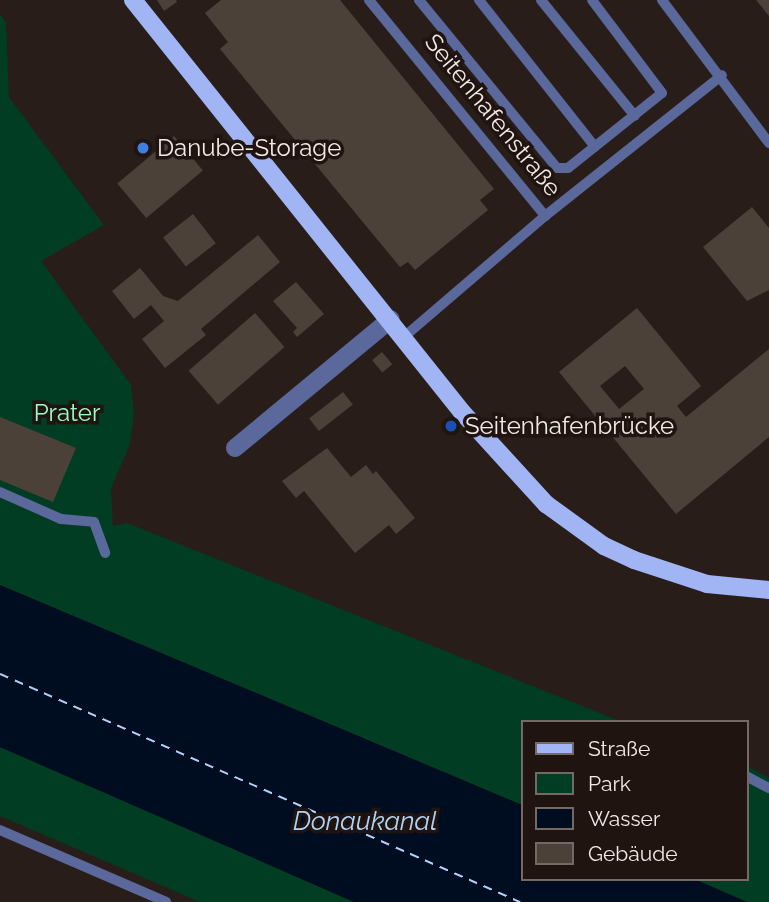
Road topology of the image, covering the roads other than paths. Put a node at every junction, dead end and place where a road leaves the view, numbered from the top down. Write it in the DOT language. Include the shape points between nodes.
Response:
graph roads {
  1 [pos="133,0"];
  2 [pos="369,0"];
  3 [pos="419,0"];
  4 [pos="479,0"];
  5 [pos="541,0"];
  6 [pos="592,0"];
  7 [pos="662,0"];
  8 [pos="722,75"];
  9 [pos="635,116"];
  10 [pos="769,143"];
  11 [pos="596,147"];
  12 [pos="545,216"];
  13 [pos="391,319"];
  14 [pos="405,336"];
  15 [pos="235,448"];
  16 [pos="0,492"];
  17 [pos="106,554"];
  18 [pos="769,590"];
  19 [pos="748,777"];
  20 [pos="769,788"];
  21 [pos="0,830"];
  22 [pos="166,902"];
  1 -- 13 [label="main road"];
  2 -- 12 [label="lane, Seitenhafenstraße"];
  3 -- 11 [label="lane" via="557,168 568,168"];
  4 -- 11 [label="lane"];
  5 -- 9 [label="lane"];
  6 -- 9 [label="lane" via="663,89"];
  7 -- 8 [label="lane"];
  8 -- 10 [label="lane"];
  8 -- 12 [label="lane"];
  9 -- 11 [label="lane"];
  12 -- 14 [label="lane, Seitenhafenstraße"];
  13 -- 14 [label="main road"];
  13 -- 15 [label="street"];
  14 -- 18 [label="main road" via="505,462 546,504 585,534 675,576"];
  16 -- 17 [label="lane" via="61,519 94,522"];
  19 -- 20 [label="lane"];
  21 -- 22 [label="lane"];
}
